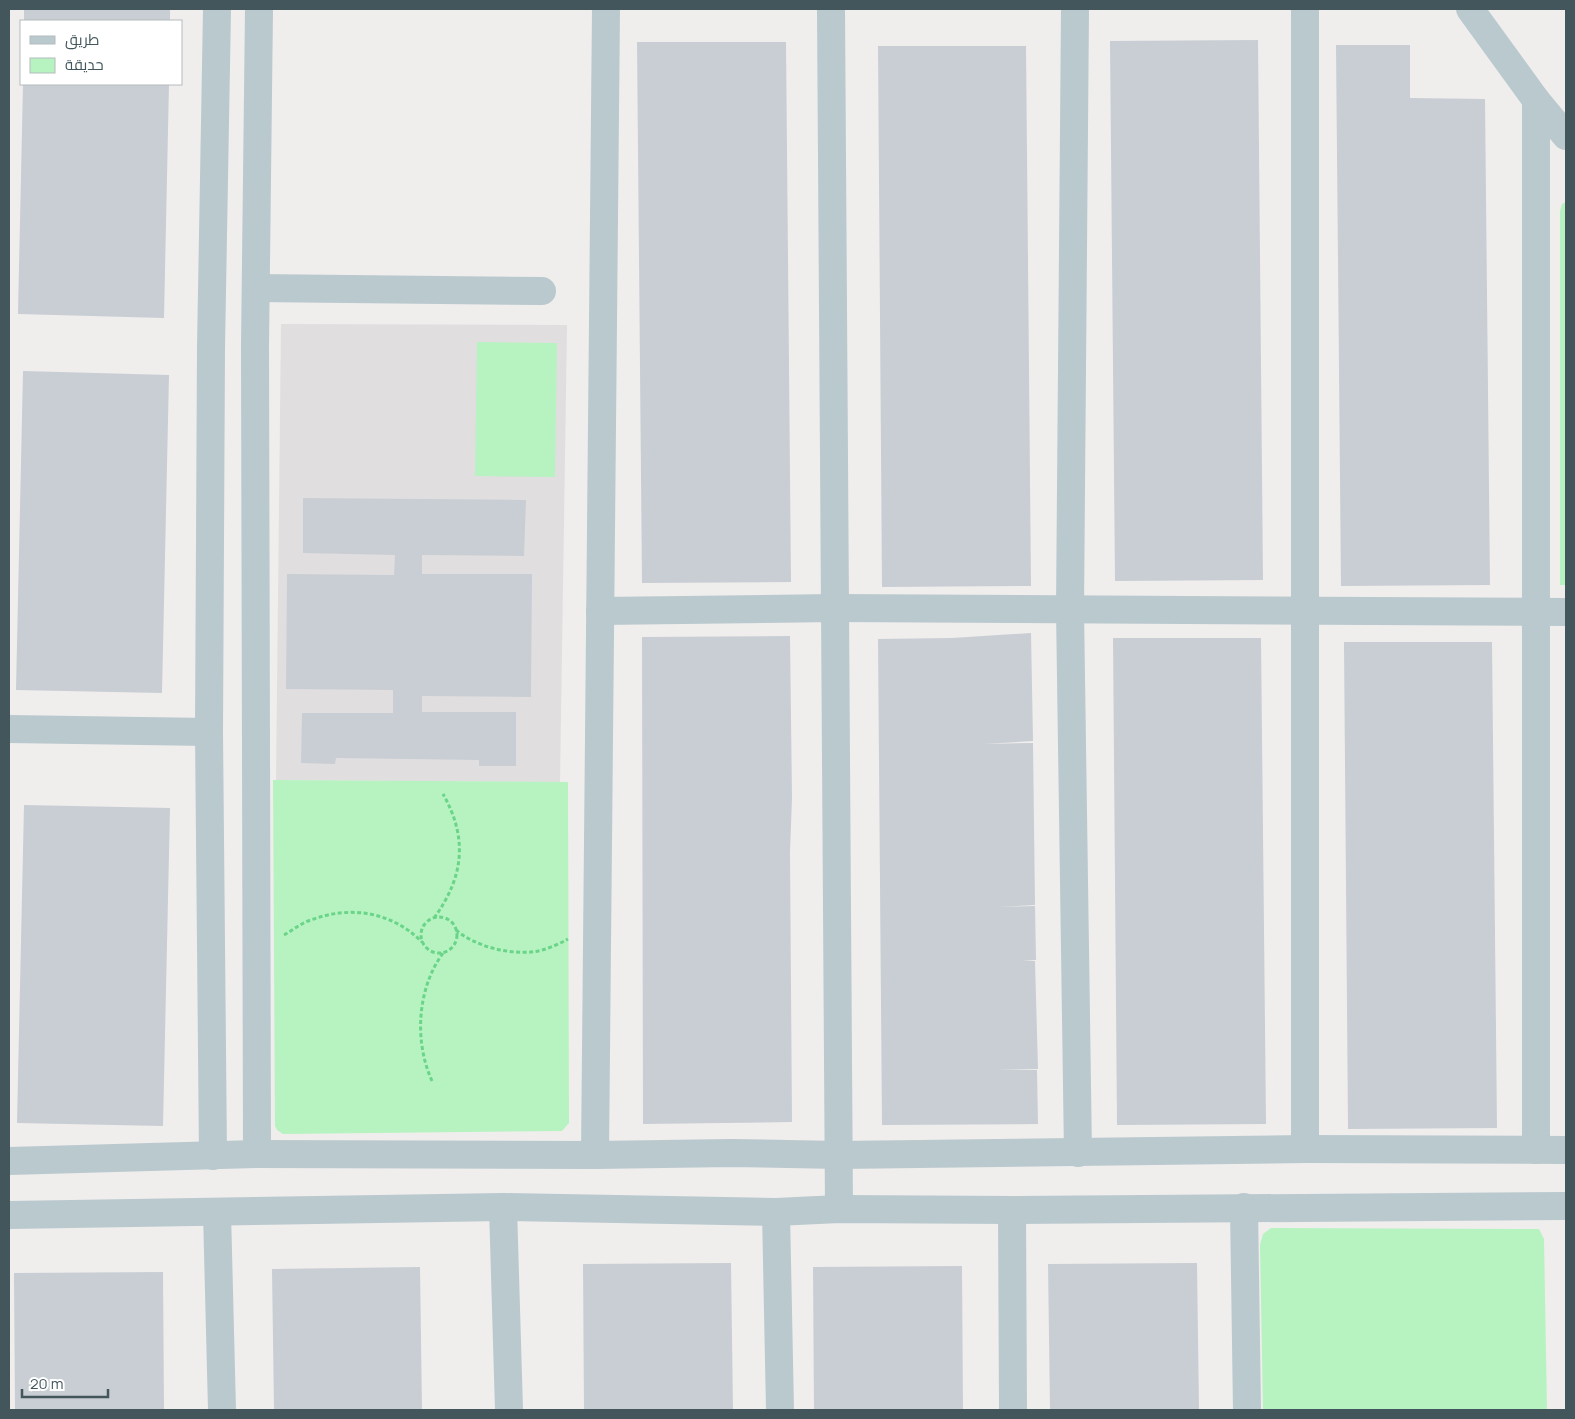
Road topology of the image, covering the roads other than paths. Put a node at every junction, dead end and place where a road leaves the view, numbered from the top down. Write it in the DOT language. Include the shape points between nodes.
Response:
graph roads {
  1 [pos="218,9"];
  2 [pos="259,9"];
  3 [pos="606,9"];
  4 [pos="831,9"];
  5 [pos="1076,9"];
  6 [pos="1305,9"];
  7 [pos="1470,9"];
  8 [pos="1536,100"];
  9 [pos="1566,136"];
  10 [pos="256,288"];
  11 [pos="542,291"];
  12 [pos="255,346"];
  13 [pos="211,348"];
  14 [pos="835,608"];
  15 [pos="1070,609"];
  16 [pos="600,611"];
  17 [pos="1304,612"];
  18 [pos="1537,612"];
  19 [pos="1566,612"];
  20 [pos="9,729"];
  21 [pos="209,732"];
  22 [pos="1305,1149"];
  23 [pos="1536,1150"];
  24 [pos="1566,1150"];
  25 [pos="1078,1153"];
  26 [pos="257,1154"];
  27 [pos="595,1155"];
  28 [pos="839,1155"];
  29 [pos="213,1156"];
  30 [pos="9,1161"];
  31 [pos="1566,1206"];
  32 [pos="1244,1207"];
  33 [pos="503,1208"];
  34 [pos="839,1209"];
  35 [pos="1012,1210"];
  36 [pos="217,1212"];
  37 [pos="776,1212"];
  38 [pos="9,1215"];
  39 [pos="222,1410"];
  40 [pos="509,1410"];
  41 [pos="780,1410"];
  42 [pos="1013,1410"];
  43 [pos="1247,1410"];
  1 -- 13 [label="street"];
  2 -- 10 [label="street"];
  3 -- 16 [label="street"];
  4 -- 14 [label="street"];
  5 -- 15 [label="street"];
  6 -- 17 [label="street"];
  7 -- 8 [label="street"];
  8 -- 9 [label="street"];
  8 -- 18 [label="street"];
  10 -- 11 [label="street"];
  10 -- 12 [label="street"];
  12 -- 13 [label="street"];
  12 -- 26 [label="street"];
  13 -- 21 [label="street"];
  14 -- 15 [label="street"];
  14 -- 16 [label="street"];
  14 -- 28 [label="street"];
  15 -- 17 [label="street"];
  15 -- 25 [label="street"];
  16 -- 27 [label="street"];
  17 -- 18 [label="street"];
  17 -- 22 [label="street"];
  18 -- 19 [label="street"];
  18 -- 23 [label="street"];
  20 -- 21 [label="street"];
  21 -- 29 [label="street"];
  22 -- 23 [label="street"];
  22 -- 25 [label="street"];
  23 -- 24 [label="street"];
  25 -- 28 [label="street"];
  26 -- 27 [label="street"];
  26 -- 29 [label="street"];
  27 -- 28 [label="street"];
  28 -- 34 [label="street"];
  29 -- 30 [label="street"];
  31 -- 32 [label="street"];
  32 -- 35 [label="street"];
  32 -- 43 [label="street"];
  33 -- 36 [label="street"];
  33 -- 37 [label="street"];
  33 -- 40 [label="street"];
  34 -- 35 [label="street"];
  34 -- 37 [label="street"];
  35 -- 42 [label="street"];
  36 -- 38 [label="street"];
  36 -- 39 [label="street"];
  37 -- 41 [label="street"];
}
